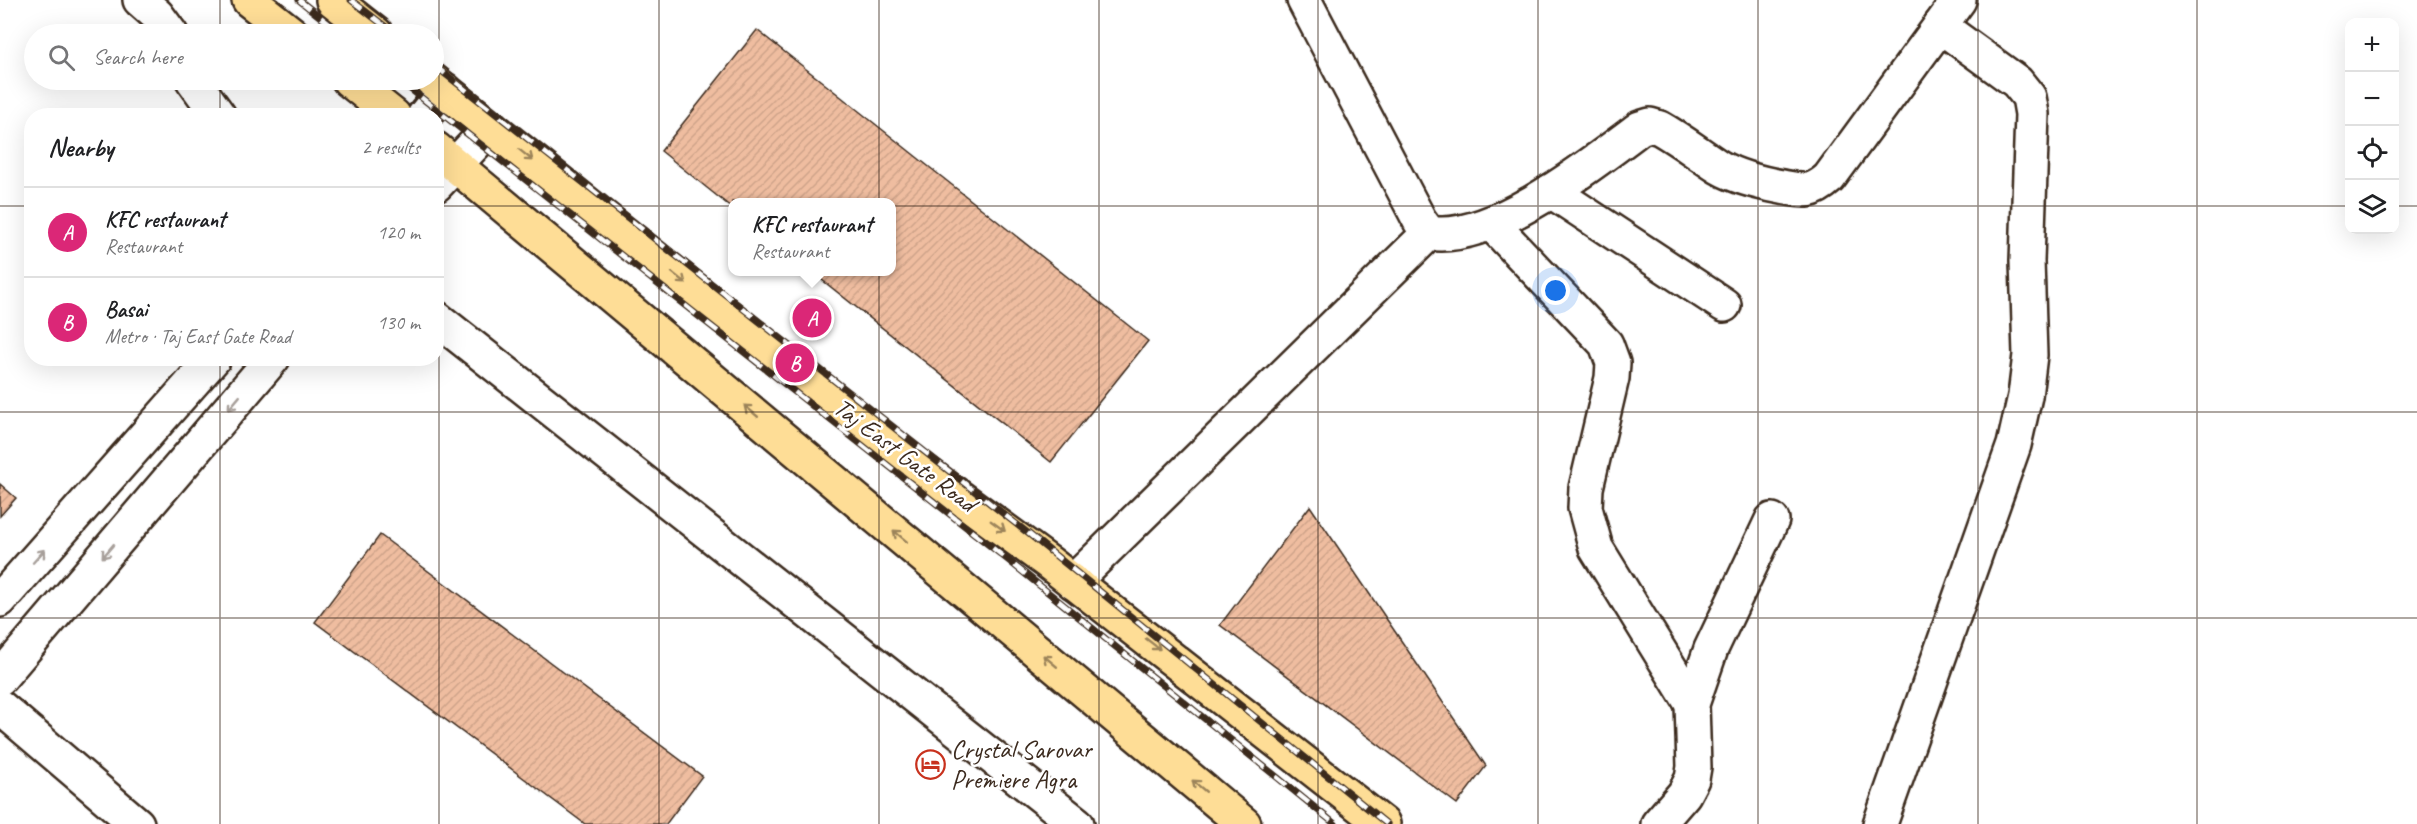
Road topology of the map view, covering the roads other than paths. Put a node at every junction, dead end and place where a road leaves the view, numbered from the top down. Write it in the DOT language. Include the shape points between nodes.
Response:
graph roads {
  1 [pos="140,0"];
  2 [pos="249,0"];
  3 [pos="333,0"];
  4 [pos="1304,0"];
  5 [pos="1959,0"];
  6 [pos="164,24"];
  7 [pos="279,24"];
  8 [pos="363,24"];
  9 [pos="1940,26"];
  10 [pos="200,90"];
  11 [pos="362,90"];
  12 [pos="436,90"];
  13 [pos="444,90"];
  14 [pos="213,108"];
  15 [pos="384,108"];
  16 [pos="428,108"];
  17 [pos="491,127"];
  18 [pos="444,165"];
  19 [pos="444,167"];
  20 [pos="1551,191"];
  21 [pos="1492,224"];
  22 [pos="1429,233"];
  23 [pos="1724,305"];
  24 [pos="444,324"];
  25 [pos="207,366"];
  26 [pos="266,366"];
  27 [pos="1772,520"];
  28 [pos="1073,582"];
  29 [pos="0,600"];
  30 [pos="0,678"];
  31 [pos="1692,704"];
  32 [pos="0,707"];
  33 [pos="137,824"];
  34 [pos="1077,824"];
  35 [pos="1244,824"];
  36 [pos="1383,824"];
  37 [pos="1658,824"];
  38 [pos="1880,824"];
  1 -- 6 [label="street"];
  2 -- 7 [label="main road"];
  3 -- 8 [label="main road"];
  4 -- 22 [label="street"];
  5 -- 9 [label="street"];
  9 -- 20 [label="street" via="1818,188 1805,191 1739,176 1650,125 1640,128"];
  9 -- 38 [label="street" via="2017,82 2029,98 2030,355 2014,445"];
  10 -- 14 [label="street"];
  11 -- 15 [label="main road"];
  12 -- 16 [label="street"];
  13 -- 17 [label="main road, Taj East Gate Road"];
  17 -- 18 [label="street"];
  17 -- 28 [label="main road, Taj East Gate Road, one-way" via="888,446"];
  35 -- 19 [label="main road, one-way"];
  20 -- 21 [label="street"];
  20 -- 23 [label="street"];
  21 -- 22 [label="street" via="1440,235"];
  21 -- 31 [label="street" via="1606,344 1612,378 1584,508 1596,548"];
  22 -- 28 [label="street"];
  24 -- 34 [label="street"];
  29 -- 25 [label="street, one-way"];
  26 -- 30 [label="street, one-way"];
  27 -- 31 [label="street" via="1711,649"];
  28 -- 36 [label="main road, Taj East Gate Road, one-way"];
  31 -- 37 [label="street" via="1692,779"];
  32 -- 33 [label="street"];
}
